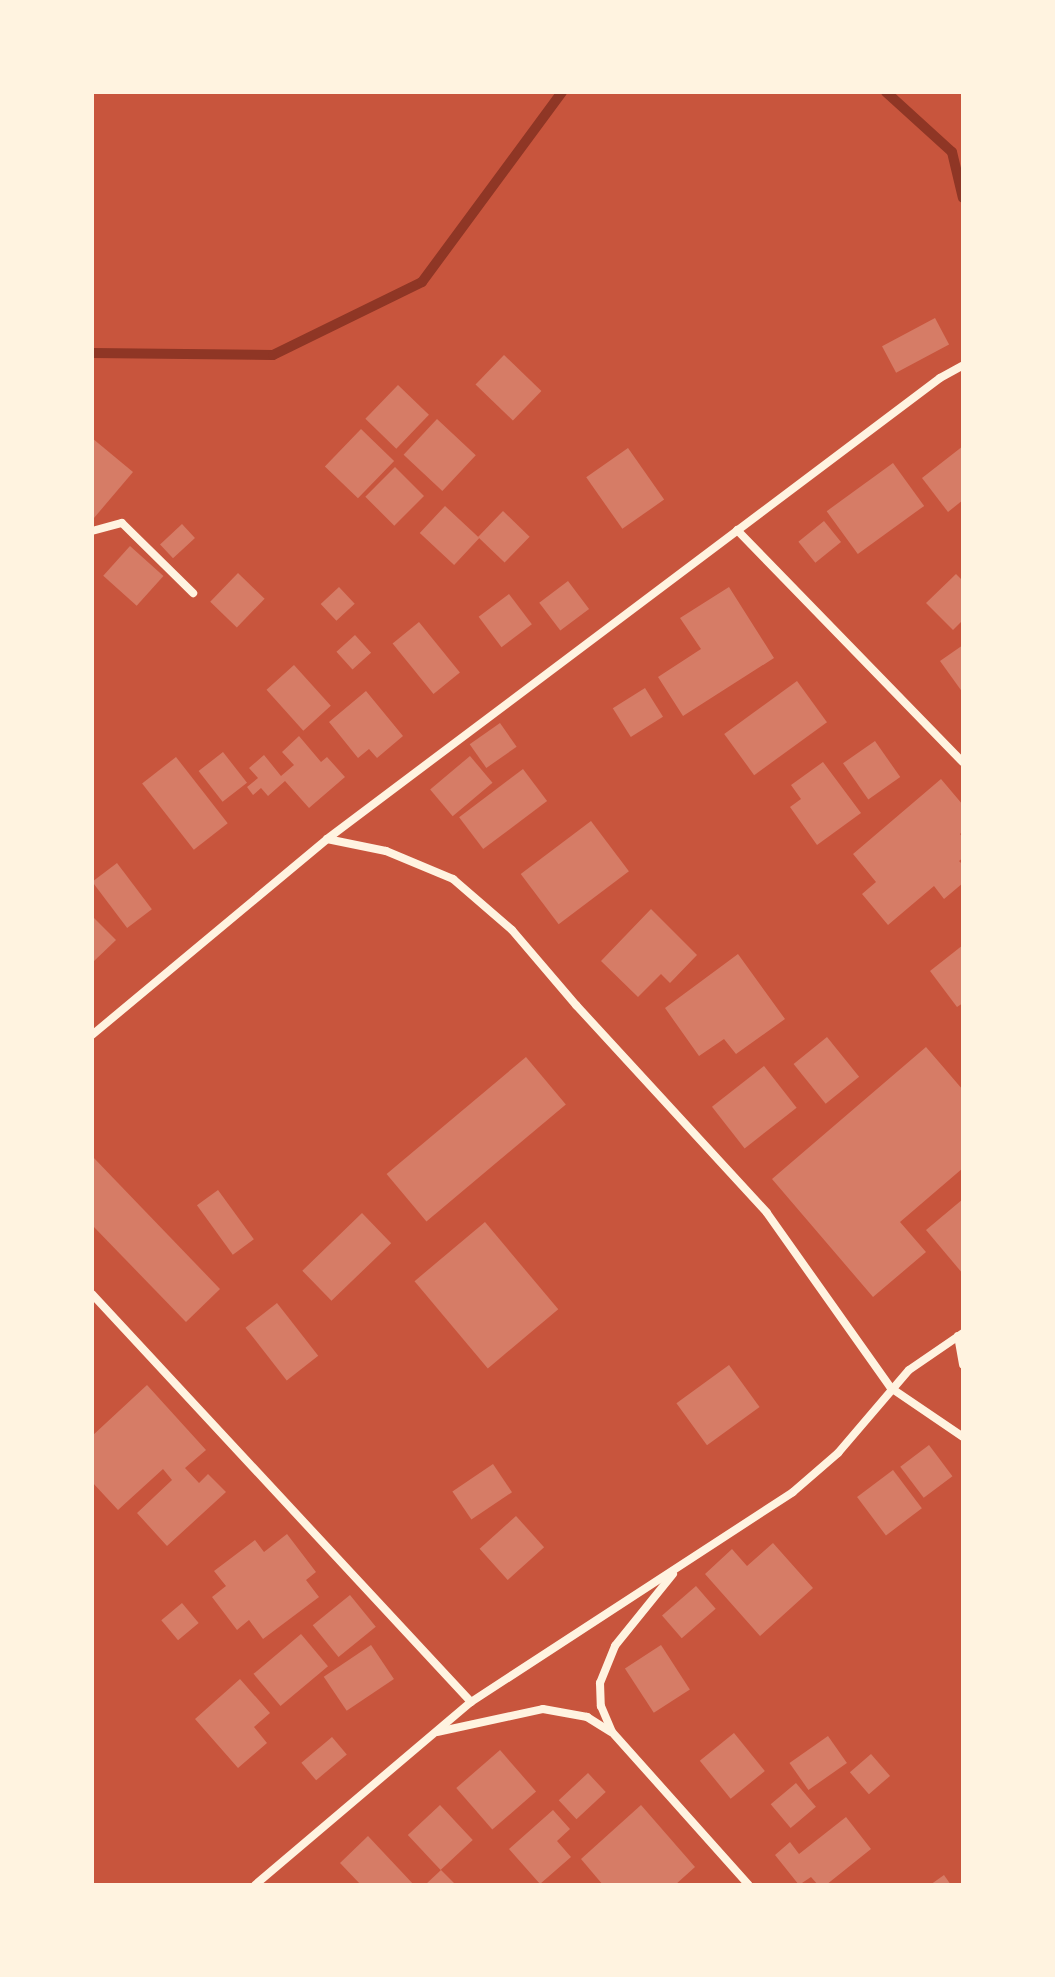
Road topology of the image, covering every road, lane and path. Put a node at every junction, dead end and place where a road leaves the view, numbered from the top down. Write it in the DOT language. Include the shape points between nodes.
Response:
graph roads {
  1 [pos="963,365"];
  2 [pos="737,530"];
  3 [pos="92,531"];
  4 [pos="193,593"];
  5 [pos="963,762"];
  6 [pos="327,839"];
  7 [pos="92,1035"];
  8 [pos="92,1294"];
  9 [pos="960,1334"];
  10 [pos="963,1365"];
  11 [pos="891,1388"];
  12 [pos="963,1437"];
  13 [pos="678,1567"];
  14 [pos="471,1702"];
  15 [pos="612,1732"];
  16 [pos="433,1733"];
  17 [pos="255,1885"];
  18 [pos="749,1885"];
  1 -- 2 [label="street"];
  2 -- 5 [label="street"];
  2 -- 6 [label="street"];
  3 -- 4 [label="street" via="122,523"];
  6 -- 7 [label="street"];
  6 -- 11 [label="street" via="386,851 453,879 512,930 767,1213"];
  8 -- 14 [label="street"];
  9 -- 10 [label="street"];
  9 -- 11 [label="street"];
  11 -- 12 [label="street"];
  11 -- 13 [label="street" via="838,1453 793,1492"];
  13 -- 14 [label="street"];
  13 -- 15 [label="street" via="615,1646 607,1664 600,1683 601,1706"];
  14 -- 16 [label="street"];
  15 -- 16 [label="street" via="587,1717 543,1709"];
  15 -- 18 [label="street"];
  16 -- 17 [label="street"];
}
